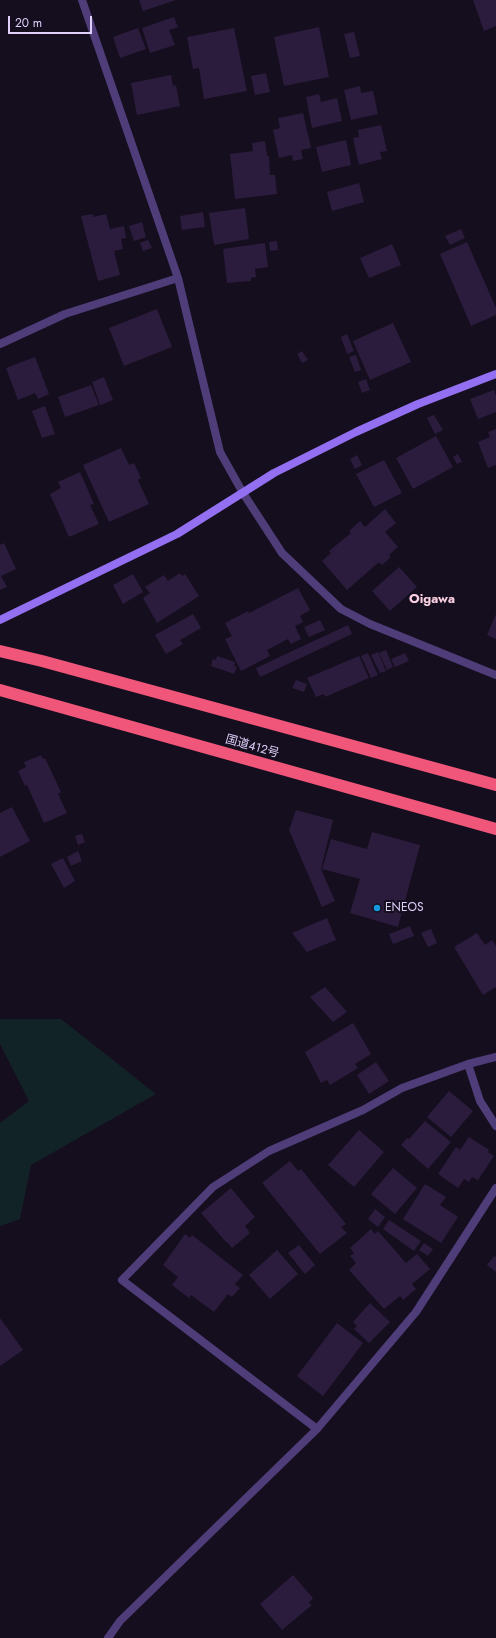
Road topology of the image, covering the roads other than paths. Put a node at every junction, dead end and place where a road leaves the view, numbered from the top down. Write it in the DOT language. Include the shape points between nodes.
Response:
graph roads {
  1 [pos="82,0"];
  2 [pos="178,278"];
  3 [pos="0,344"];
  4 [pos="496,374"];
  5 [pos="243,493"];
  6 [pos="0,620"];
  7 [pos="0,651"];
  8 [pos="496,674"];
  9 [pos="0,690"];
  10 [pos="496,785"];
  11 [pos="496,829"];
  12 [pos="496,1057"];
  13 [pos="468,1064"];
  14 [pos="496,1126"];
  15 [pos="496,1188"];
  16 [pos="317,1429"];
  17 [pos="108,1638"];
  1 -- 2 [label="street"];
  2 -- 3 [label="street" via="65,314"];
  2 -- 5 [label="street" via="220,452"];
  4 -- 5 [label="street" via="418,404 356,432 274,473"];
  5 -- 6 [label="street" via="177,534"];
  5 -- 8 [label="street" via="282,553 341,609 370,624"];
  7 -- 10 [label="highway"];
  9 -- 11 [label="highway, 国道412号"];
  12 -- 13 [label="street"];
  13 -- 14 [label="street" via="480,1101"];
  13 -- 16 [label="street" via="402,1088 363,1110 269,1150 213,1187 122,1280"];
  15 -- 16 [label="street" via="416,1312"];
  16 -- 17 [label="street" via="120,1621"];
}
